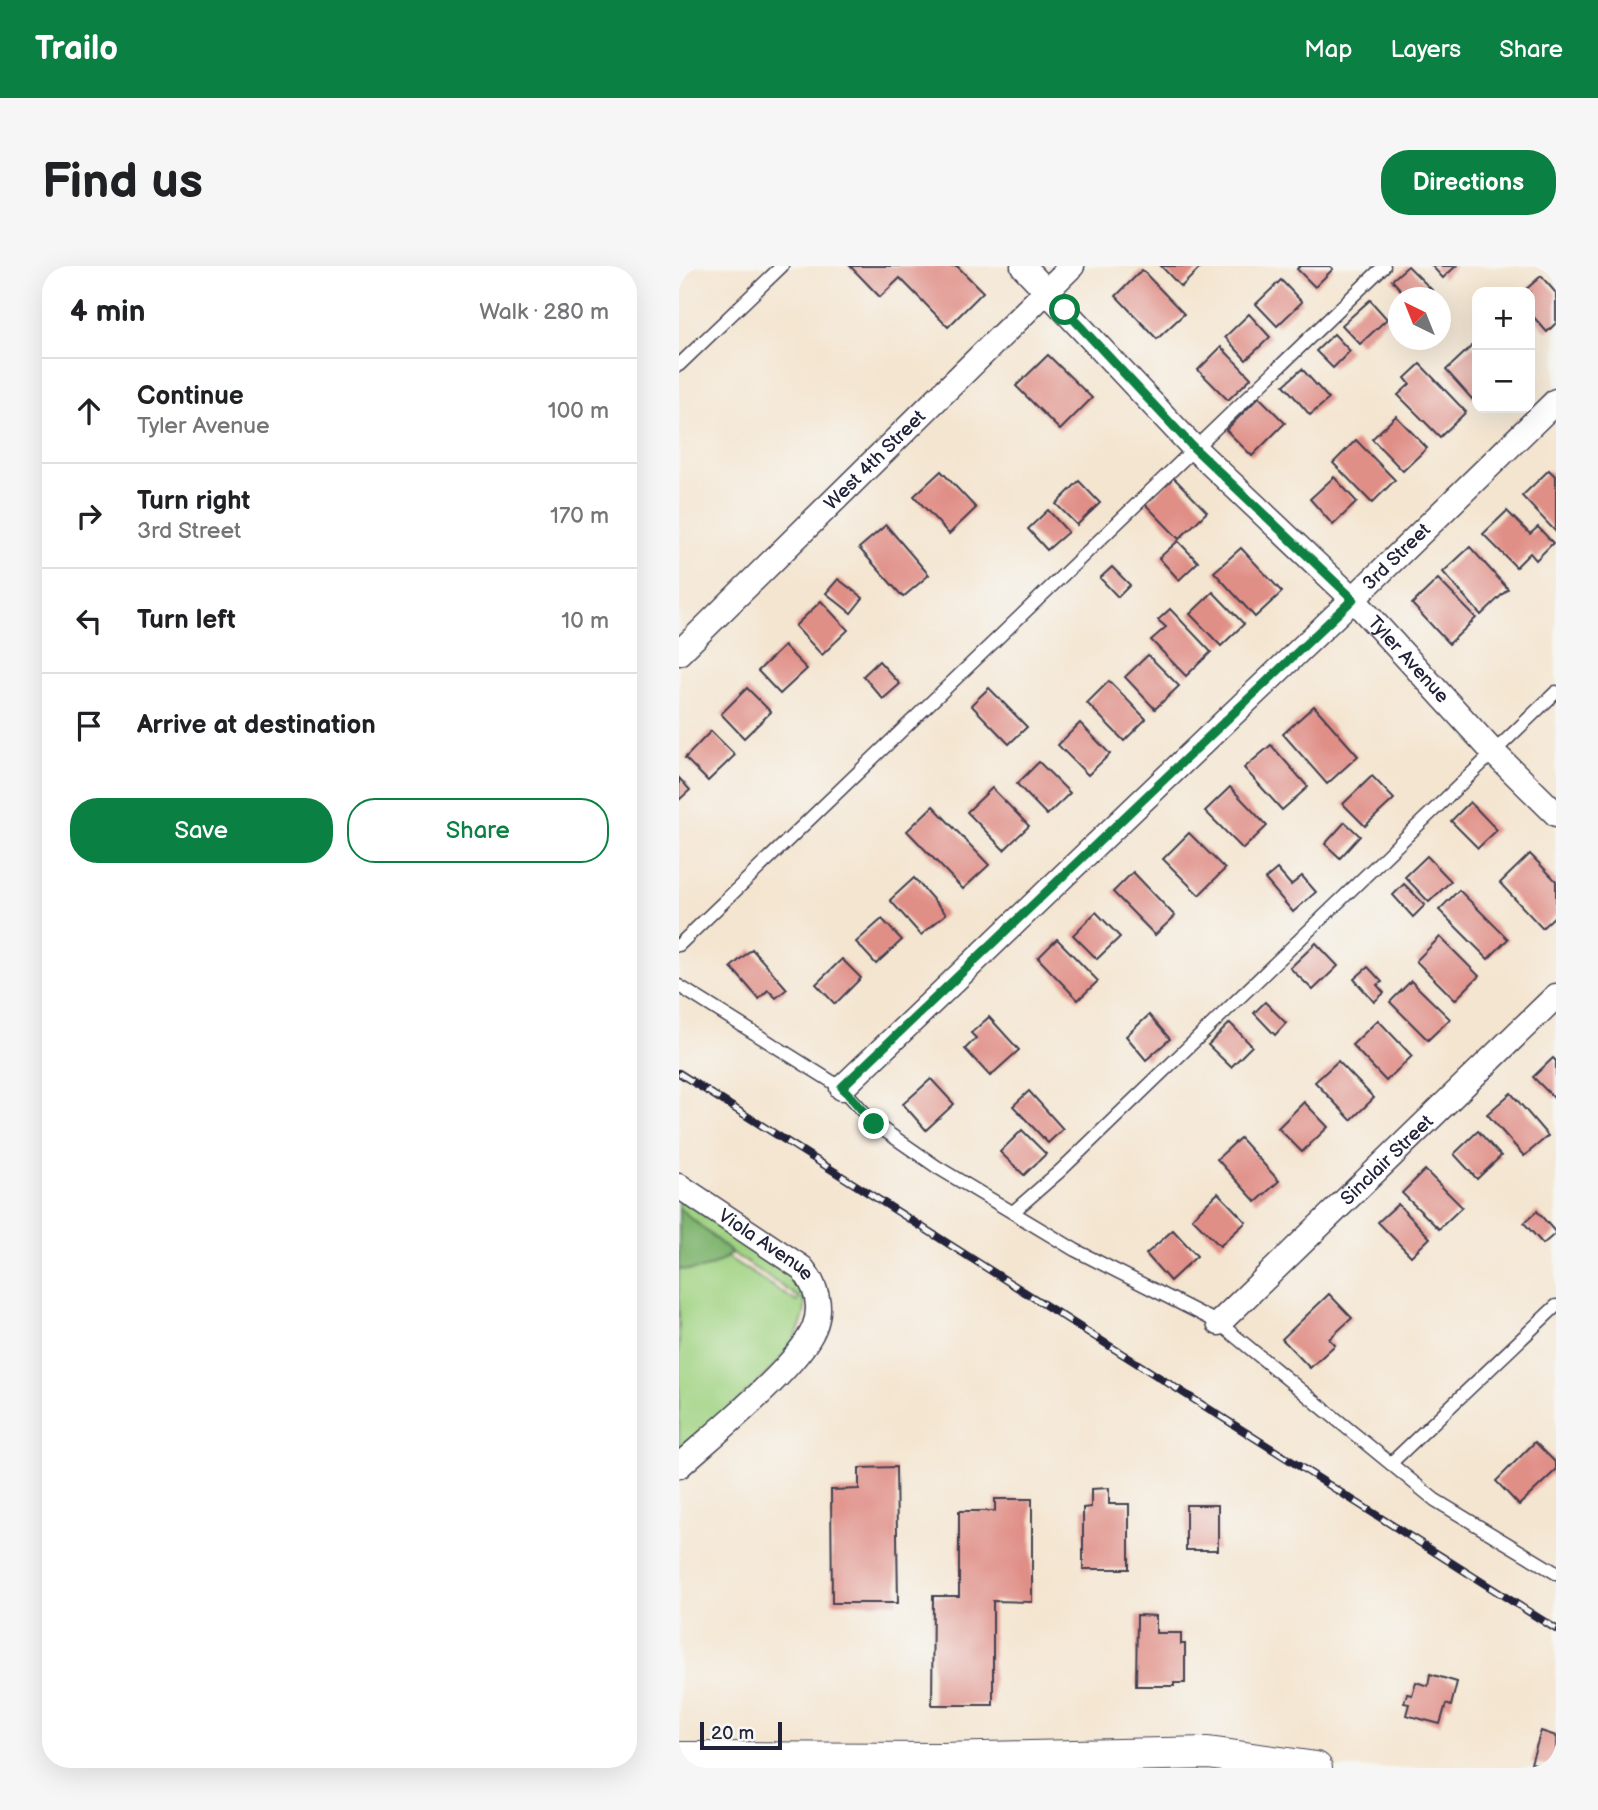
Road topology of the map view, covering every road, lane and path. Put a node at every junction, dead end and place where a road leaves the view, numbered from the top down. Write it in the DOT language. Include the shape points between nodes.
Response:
graph roads {
  1 [pos="782,266"];
  2 [pos="1023,266"];
  3 [pos="1072,266"];
  4 [pos="1384,266"];
  5 [pos="1047,290"];
  6 [pos="679,365"];
  7 [pos="1556,401"];
  8 [pos="1193,447"];
  9 [pos="1353,599"];
  10 [pos="679,653"];
  11 [pos="1556,692"];
  12 [pos="1494,753"];
  13 [pos="1556,814"];
  14 [pos="679,944"];
  15 [pos="679,986"];
  16 [pos="1556,996"];
  17 [pos="842,1087"];
  18 [pos="679,1186"];
  19 [pos="1013,1212"];
  20 [pos="1556,1306"];
  21 [pos="1219,1323"];
  22 [pos="1391,1463"];
  23 [pos="679,1466"];
  24 [pos="1556,1573"];
  25 [pos="679,1758"];
  26 [pos="1316,1768"];
  1 -- 6 [label="lane"];
  2 -- 5 [label="street, Tyler Avenue"];
  3 -- 5 [label="street, West 4th Street"];
  4 -- 8 [label="lane"];
  5 -- 8 [label="street, Tyler Avenue"];
  5 -- 10 [label="street, West 4th Street"];
  7 -- 9 [label="street, 3rd Street"];
  8 -- 9 [label="street, Tyler Avenue"];
  8 -- 14 [label="lane"];
  9 -- 12 [label="street, Tyler Avenue"];
  9 -- 17 [label="street, 3rd Street"];
  11 -- 12 [label="lane"];
  12 -- 13 [label="street, Tyler Avenue"];
  12 -- 19 [label="lane"];
  15 -- 17 [label="lane"];
  16 -- 21 [label="street, Sinclair Street"];
  17 -- 19 [label="lane" via="874,1124"];
  18 -- 23 [label="street, Viola Avenue" via="802,1268 817,1293 815,1325 808,1340"];
  19 -- 21 [label="lane" via="1075,1250"];
  20 -- 22 [label="lane"];
  21 -- 22 [label="lane"];
  22 -- 24 [label="lane" via="1435,1500"];
  25 -- 26 [label="street" via="1208,1753"];
}
